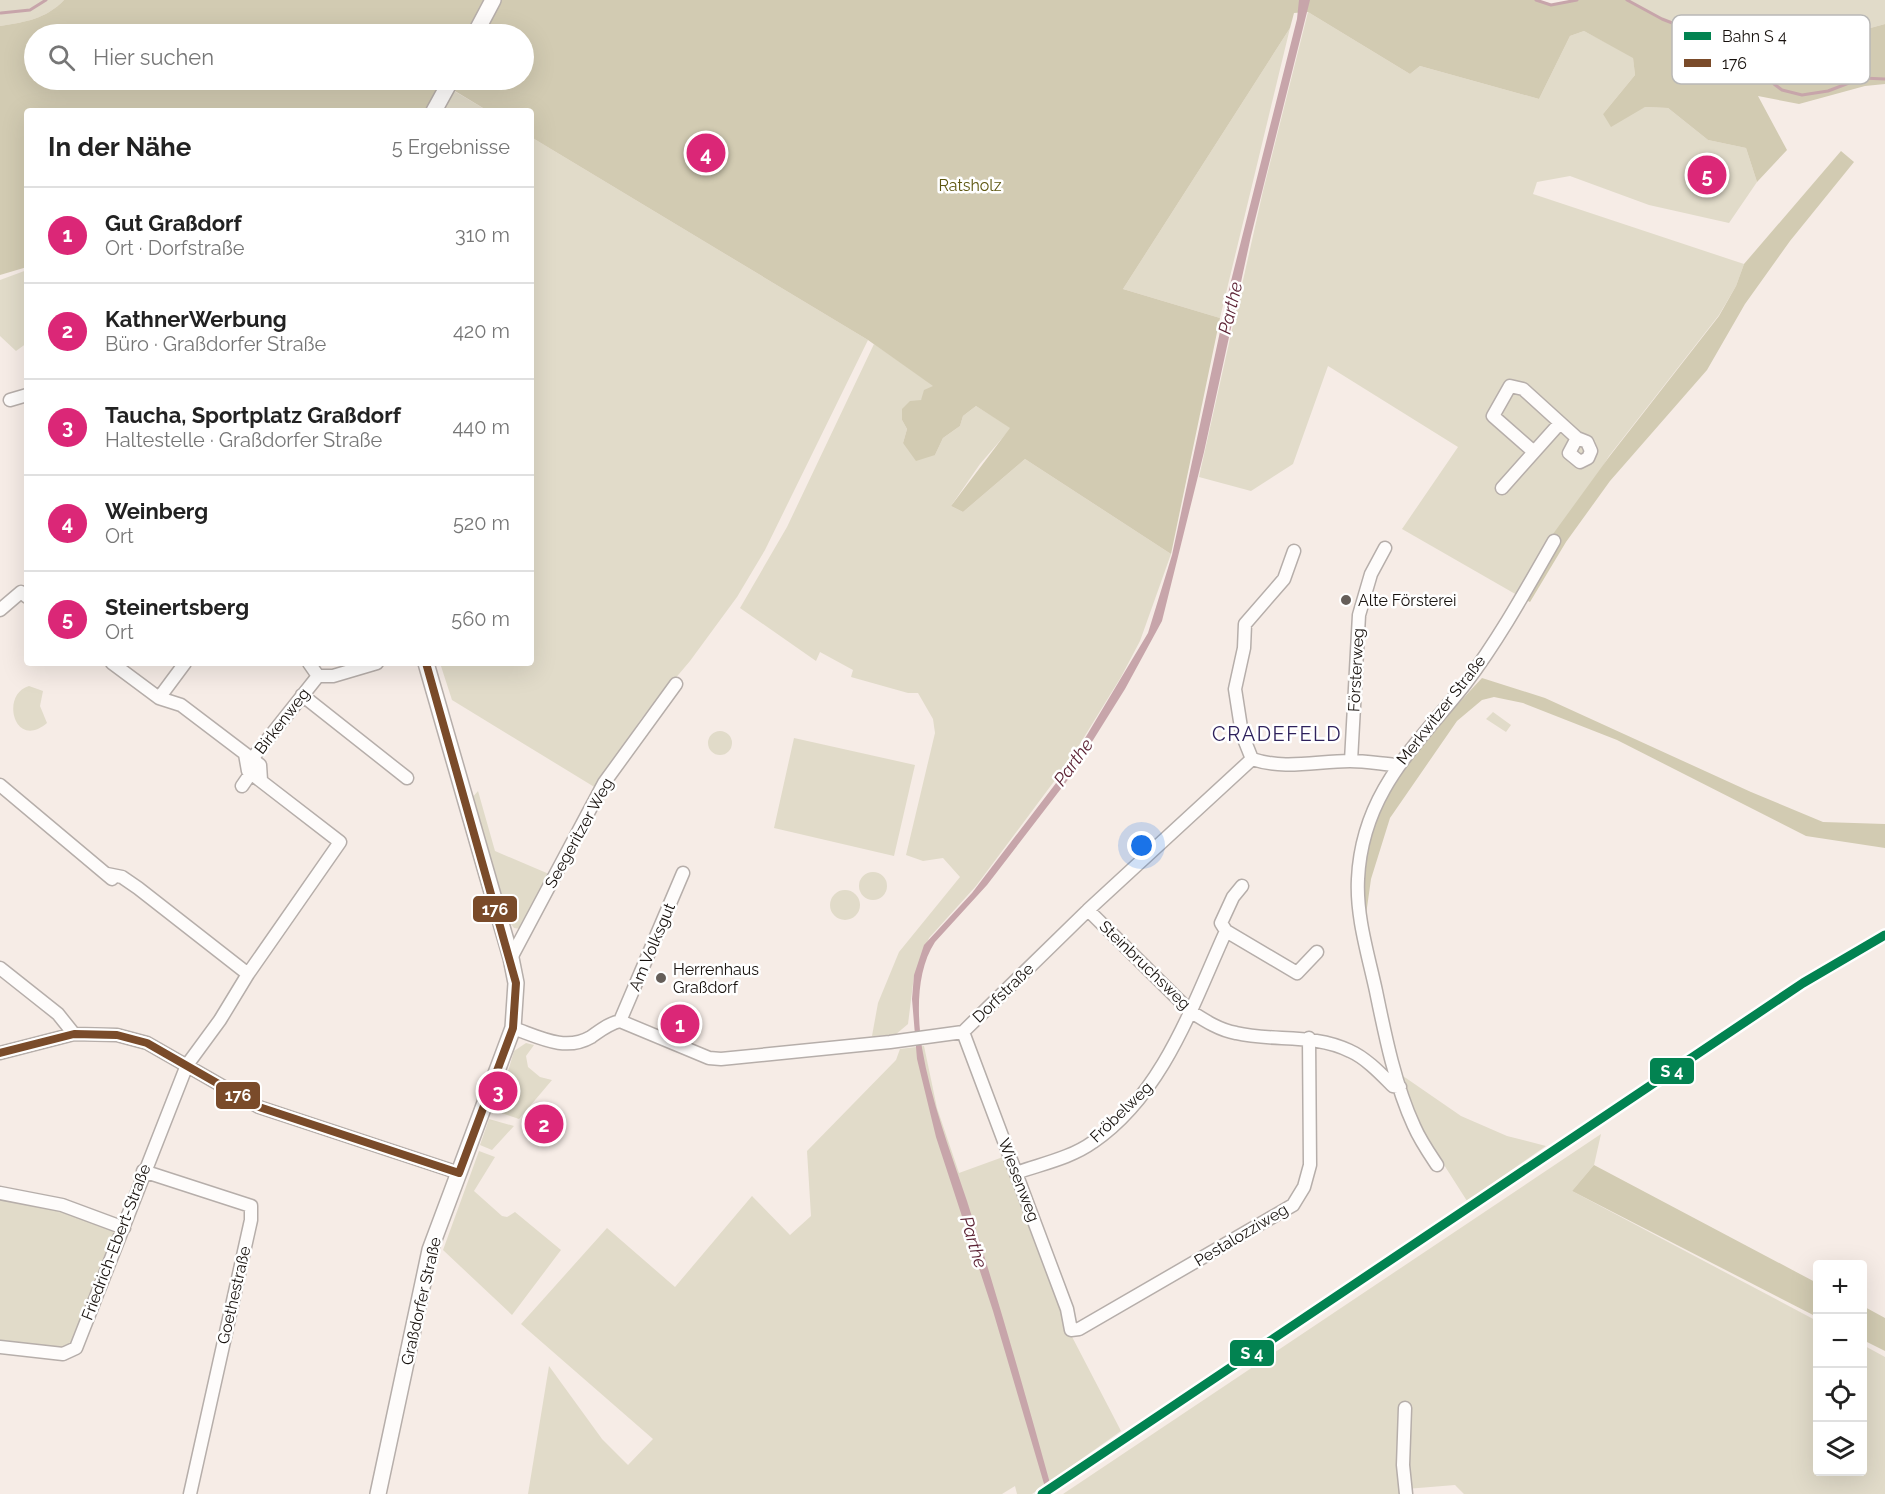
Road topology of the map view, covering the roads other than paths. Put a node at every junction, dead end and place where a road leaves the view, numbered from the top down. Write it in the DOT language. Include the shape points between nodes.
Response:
graph roads {
  1 [pos="493,0"];
  2 [pos="480,24"];
  3 [pos="446,90"];
  4 [pos="436,108"];
  5 [pos="24,396"];
  6 [pos="10,400"];
  7 [pos="1560,423"];
  8 [pos="1577,438"];
  9 [pos="1534,452"];
  10 [pos="1502,488"];
  11 [pos="1554,541"];
  12 [pos="1385,548"];
  13 [pos="1294,551"];
  14 [pos="24,593"];
  15 [pos="0,609"];
  16 [pos="116,666"];
  17 [pos="183,666"];
  18 [pos="311,666"];
  19 [pos="368,666"];
  20 [pos="427,666"];
  21 [pos="318,676"];
  22 [pos="676,684"];
  23 [pos="302,695"];
  24 [pos="159,698"];
  25 [pos="1252,759"];
  26 [pos="1351,761"];
  27 [pos="1397,765"];
  28 [pos="251,766"];
  29 [pos="407,778"];
  30 [pos="0,785"];
  31 [pos="242,786"];
  32 [pos="683,873"];
  33 [pos="1242,886"];
  34 [pos="1088,910"];
  35 [pos="1226,931"];
  36 [pos="1317,952"];
  37 [pos="511,958"];
  38 [pos="0,968"];
  39 [pos="248,974"];
  40 [pos="1190,1011"];
  41 [pos="620,1022"];
  42 [pos="513,1028"];
  43 [pos="963,1032"];
  44 [pos="74,1034"];
  45 [pos="1309,1038"];
  46 [pos="0,1053"];
  47 [pos="187,1065"];
  48 [pos="1400,1087"];
  49 [pos="1437,1165"];
  50 [pos="143,1171"];
  51 [pos="459,1173"];
  52 [pos="1016,1173"];
  53 [pos="0,1193"];
  54 [pos="123,1228"];
  55 [pos="1071,1330"];
  56 [pos="0,1347"];
  57 [pos="1405,1408"];
  58 [pos="190,1494"];
  59 [pos="378,1494"];
  60 [pos="1406,1494"];
  1 -- 2 [label="street"];
  3 -- 4 [label="street"];
  5 -- 6 [label="street"];
  7 -- 8 [label="street"];
  7 -- 9 [label="street"];
  7 -- 9 [label="street" via="1522,389 1510,386 1493,416"];
  9 -- 10 [label="street"];
  11 -- 27 [label="street, Merkwitzer Straße" via="1485,656"];
  12 -- 26 [label="street, Försterweg" via="1371,574 1359,615"];
  13 -- 25 [label="street" via="1284,579 1245,624 1235,689 1242,734"];
  14 -- 15 [label="street"];
  16 -- 24 [label="street"];
  17 -- 24 [label="street"];
  18 -- 21 [label="street"];
  19 -- 21 [label="street"];
  20 -- 37 [label="street, Graßdorfer Straße"];
  21 -- 23 [label="street, Birkenweg"];
  22 -- 37 [label="street, Seegeritzer Weg" via="604,783"];
  23 -- 28 [label="street, Birkenweg"];
  23 -- 29 [label="street"];
  24 -- 28 [label="street" via="181,705"];
  25 -- 26 [label="street" via="1287,766"];
  25 -- 34 [label="street, Dorfstraße"];
  26 -- 27 [label="street"];
  27 -- 48 [label="street, Merkwitzer Straße" via="1377,802 1362,848 1358,878 1359,914"];
  28 -- 31 [label="street, Birkenweg"];
  28 -- 39 [label="street, Friedrich-Ebert-Straße" via="340,842"];
  30 -- 39 [label="street" via="118,883 138,888"];
  32 -- 41 [label="street, Am Volksgut"];
  33 -- 35 [label="street, Fröbelweg" via="1221,924"];
  34 -- 40 [label="street, Steinbruchsweg"];
  34 -- 43 [label="street, Dorfstraße"];
  35 -- 36 [label="street" via="1297,973"];
  35 -- 40 [label="street, Fröbelweg"];
  37 -- 42 [label="street, Graßdorfer Straße" via="516,983"];
  38 -- 44 [label="street" via="58,1014"];
  39 -- 47 [label="street, Friedrich-Ebert-Straße"];
  40 -- 45 [label="street, Steinbruchsweg" via="1236,1034"];
  40 -- 52 [label="street, Fröbelweg" via="1155,1080 1115,1123 1093,1143"];
  41 -- 42 [label="street" via="569,1046"];
  41 -- 43 [label="street, Dorfstraße" via="709,1058"];
  42 -- 51 [label="street, Graßdorfer Straße"];
  43 -- 52 [label="street, Wiesenweg"];
  44 -- 46 [label="street"];
  44 -- 47 [label="street" via="117,1035 147,1043"];
  45 -- 48 [label="street, Steinbruchsweg" via="1353,1052 1393,1086"];
  45 -- 55 [label="street, Pestalozziweg" via="1310,1166 1293,1205 1079,1329"];
  47 -- 50 [label="street, Friedrich-Ebert-Straße"];
  47 -- 51 [label="street" via="259,1107"];
  48 -- 49 [label="street, Merkwitzer Straße" via="1414,1126"];
  50 -- 54 [label="street, Friedrich-Ebert-Straße"];
  50 -- 58 [label="street, Goethestraße" via="251,1206"];
  51 -- 59 [label="street, Graßdorfer Straße" via="430,1250"];
  52 -- 55 [label="street, Wiesenweg" via="1067,1309"];
  53 -- 54 [label="street" via="62,1205"];
  54 -- 56 [label="street, Friedrich-Ebert-Straße" via="76,1348 63,1354"];
  57 -- 60 [label="street"];
}
